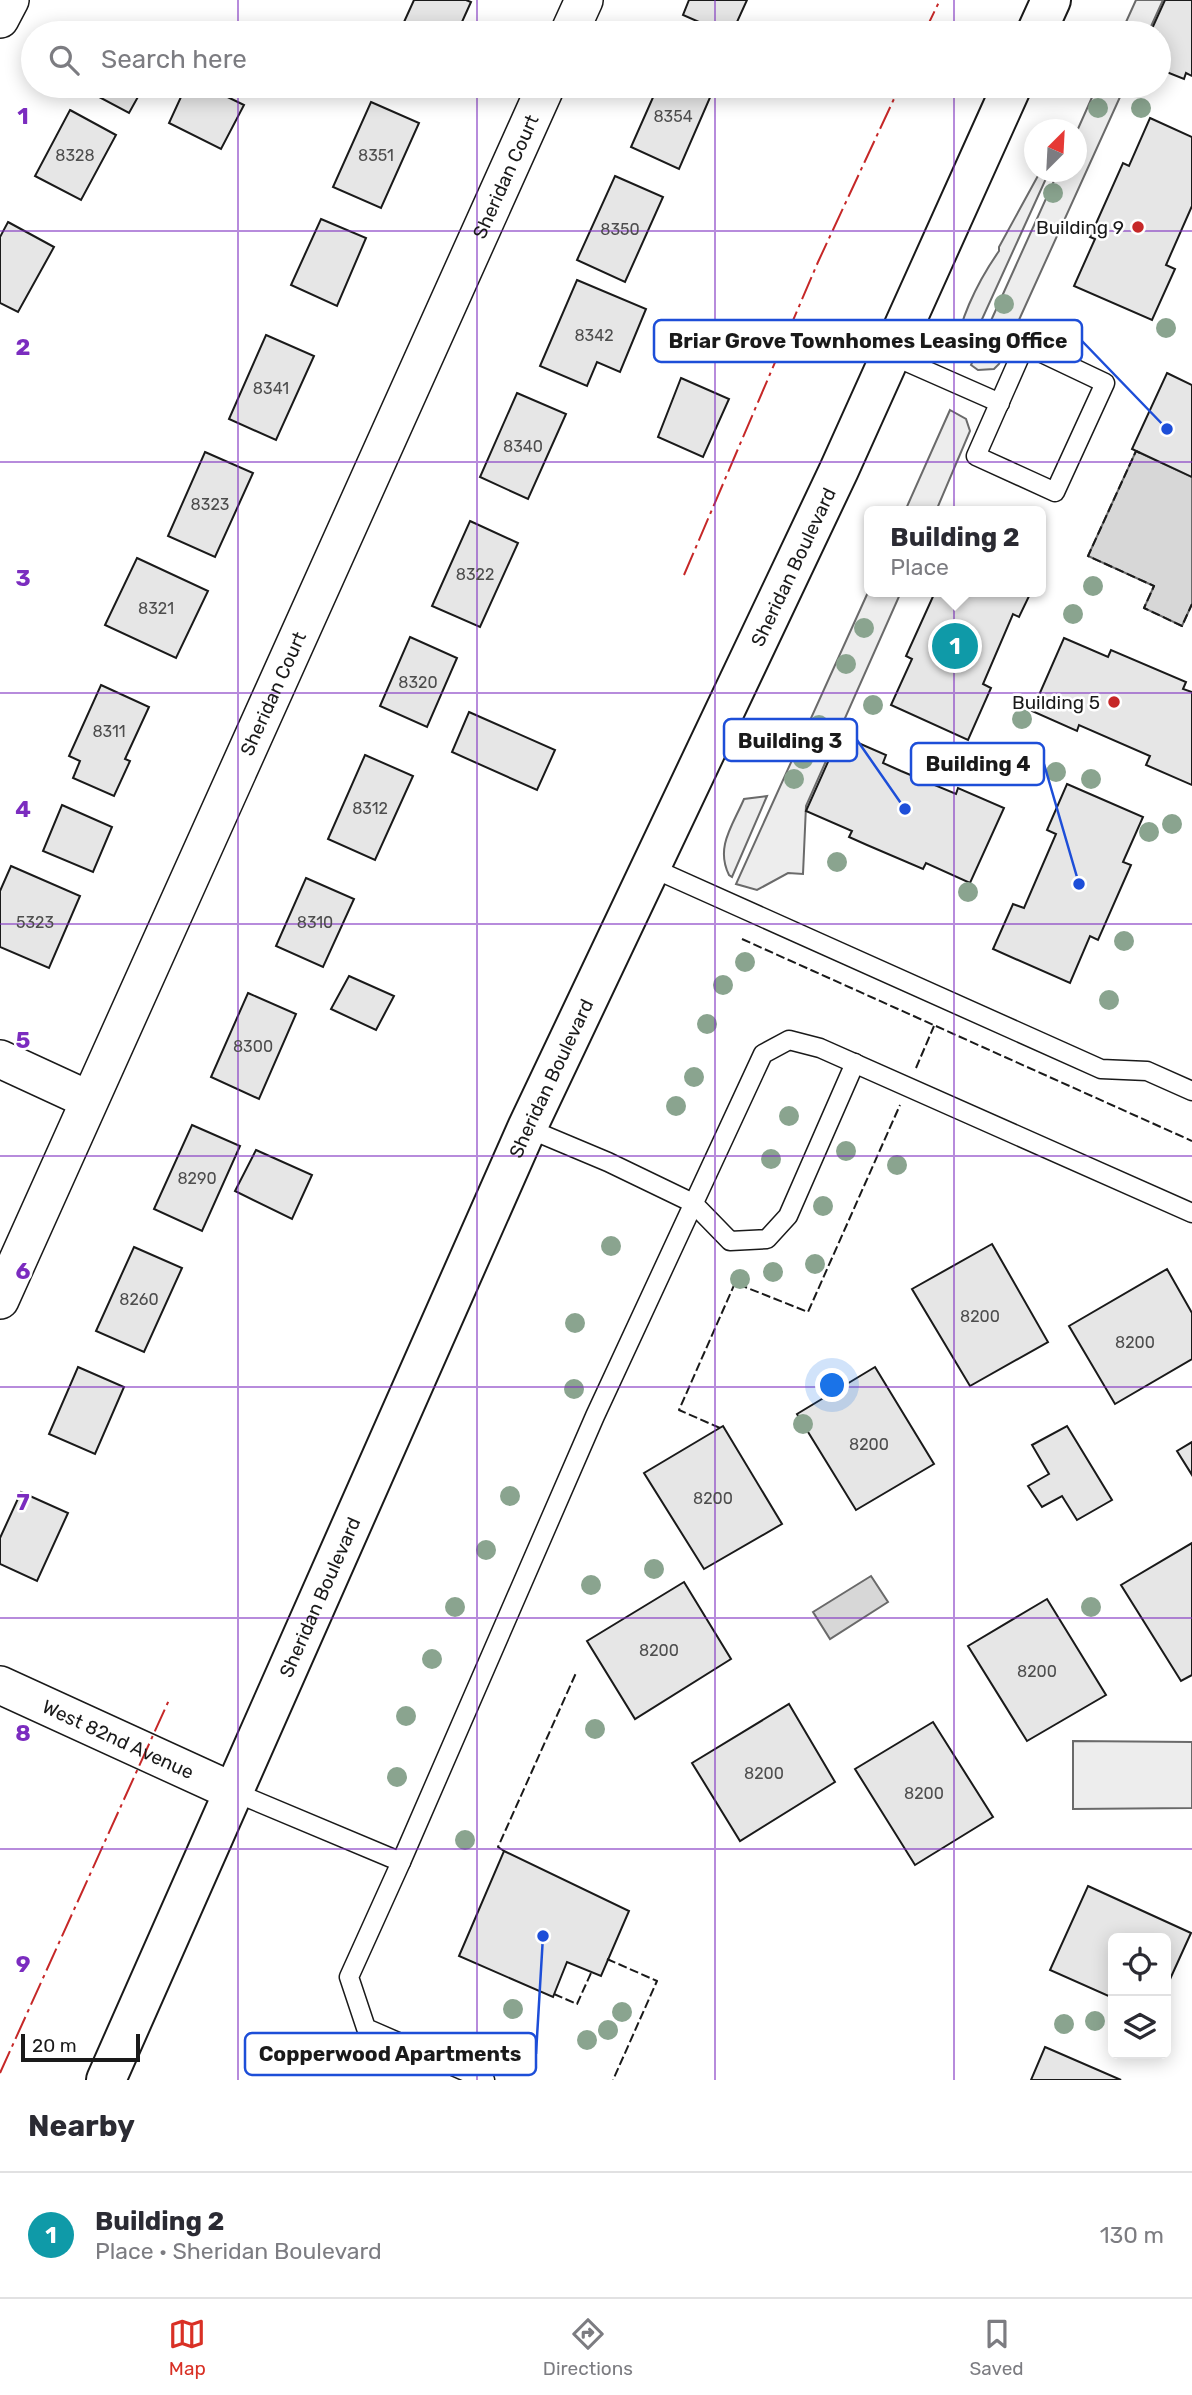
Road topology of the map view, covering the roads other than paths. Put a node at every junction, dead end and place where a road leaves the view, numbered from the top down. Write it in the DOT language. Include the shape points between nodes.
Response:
graph roads {
  1 [pos="10,0"];
  2 [pos="584,0"];
  3 [pos="1051,0"];
  4 [pos="0,19"];
  5 [pos="574,21"];
  6 [pos="1041,21"];
  7 [pos="541,98"];
  8 [pos="1007,98"];
  9 [pos="891,355"];
  10 [pos="1000,403"];
  11 [pos="650,867"];
  12 [pos="0,1059"];
  13 [pos="855,1063"];
  14 [pos="1192,1091"];
  15 [pos="89,1100"];
  16 [pos="527,1128"];
  17 [pos="693,1203"];
  18 [pos="1192,1213"];
  19 [pos="0,1300"];
  20 [pos="0,1685"];
  21 [pos="234,1792"];
  22 [pos="401,1862"];
  23 [pos="106,2080"];
  24 [pos="485,2080"];
  1 -- 4 [label="street"];
  2 -- 5 [label="street"];
  3 -- 6 [label="main road"];
  7 -- 15 [label="street, Sheridan Court"];
  8 -- 9 [label="main road, Sheridan Boulevard"];
  9 -- 10 [label="lane"];
  9 -- 11 [label="main road, Sheridan Boulevard"];
  10 -- 10 [label="lane" via="1025,345 1105,383 1055,492 976,456"];
  11 -- 14 [label="lane" via="1101,1069 1147,1071"];
  11 -- 16 [label="main road, Sheridan Boulevard"];
  12 -- 15 [label="street"];
  13 -- 17 [label="lane" via="789,1040 763,1054"];
  13 -- 17 [label="lane" via="788,1216 767,1239 730,1241"];
  13 -- 18 [label="lane"];
  15 -- 19 [label="street, Sheridan Court"];
  16 -- 17 [label="lane"];
  16 -- 21 [label="main road, Sheridan Boulevard"];
  17 -- 22 [label="lane"];
  20 -- 21 [label="street, West 82nd Avenue"];
  21 -- 22 [label="lane"];
  21 -- 23 [label="main road, Sheridan Boulevard"];
  22 -- 24 [label="lane" via="349,1977 366,2028"];
}
